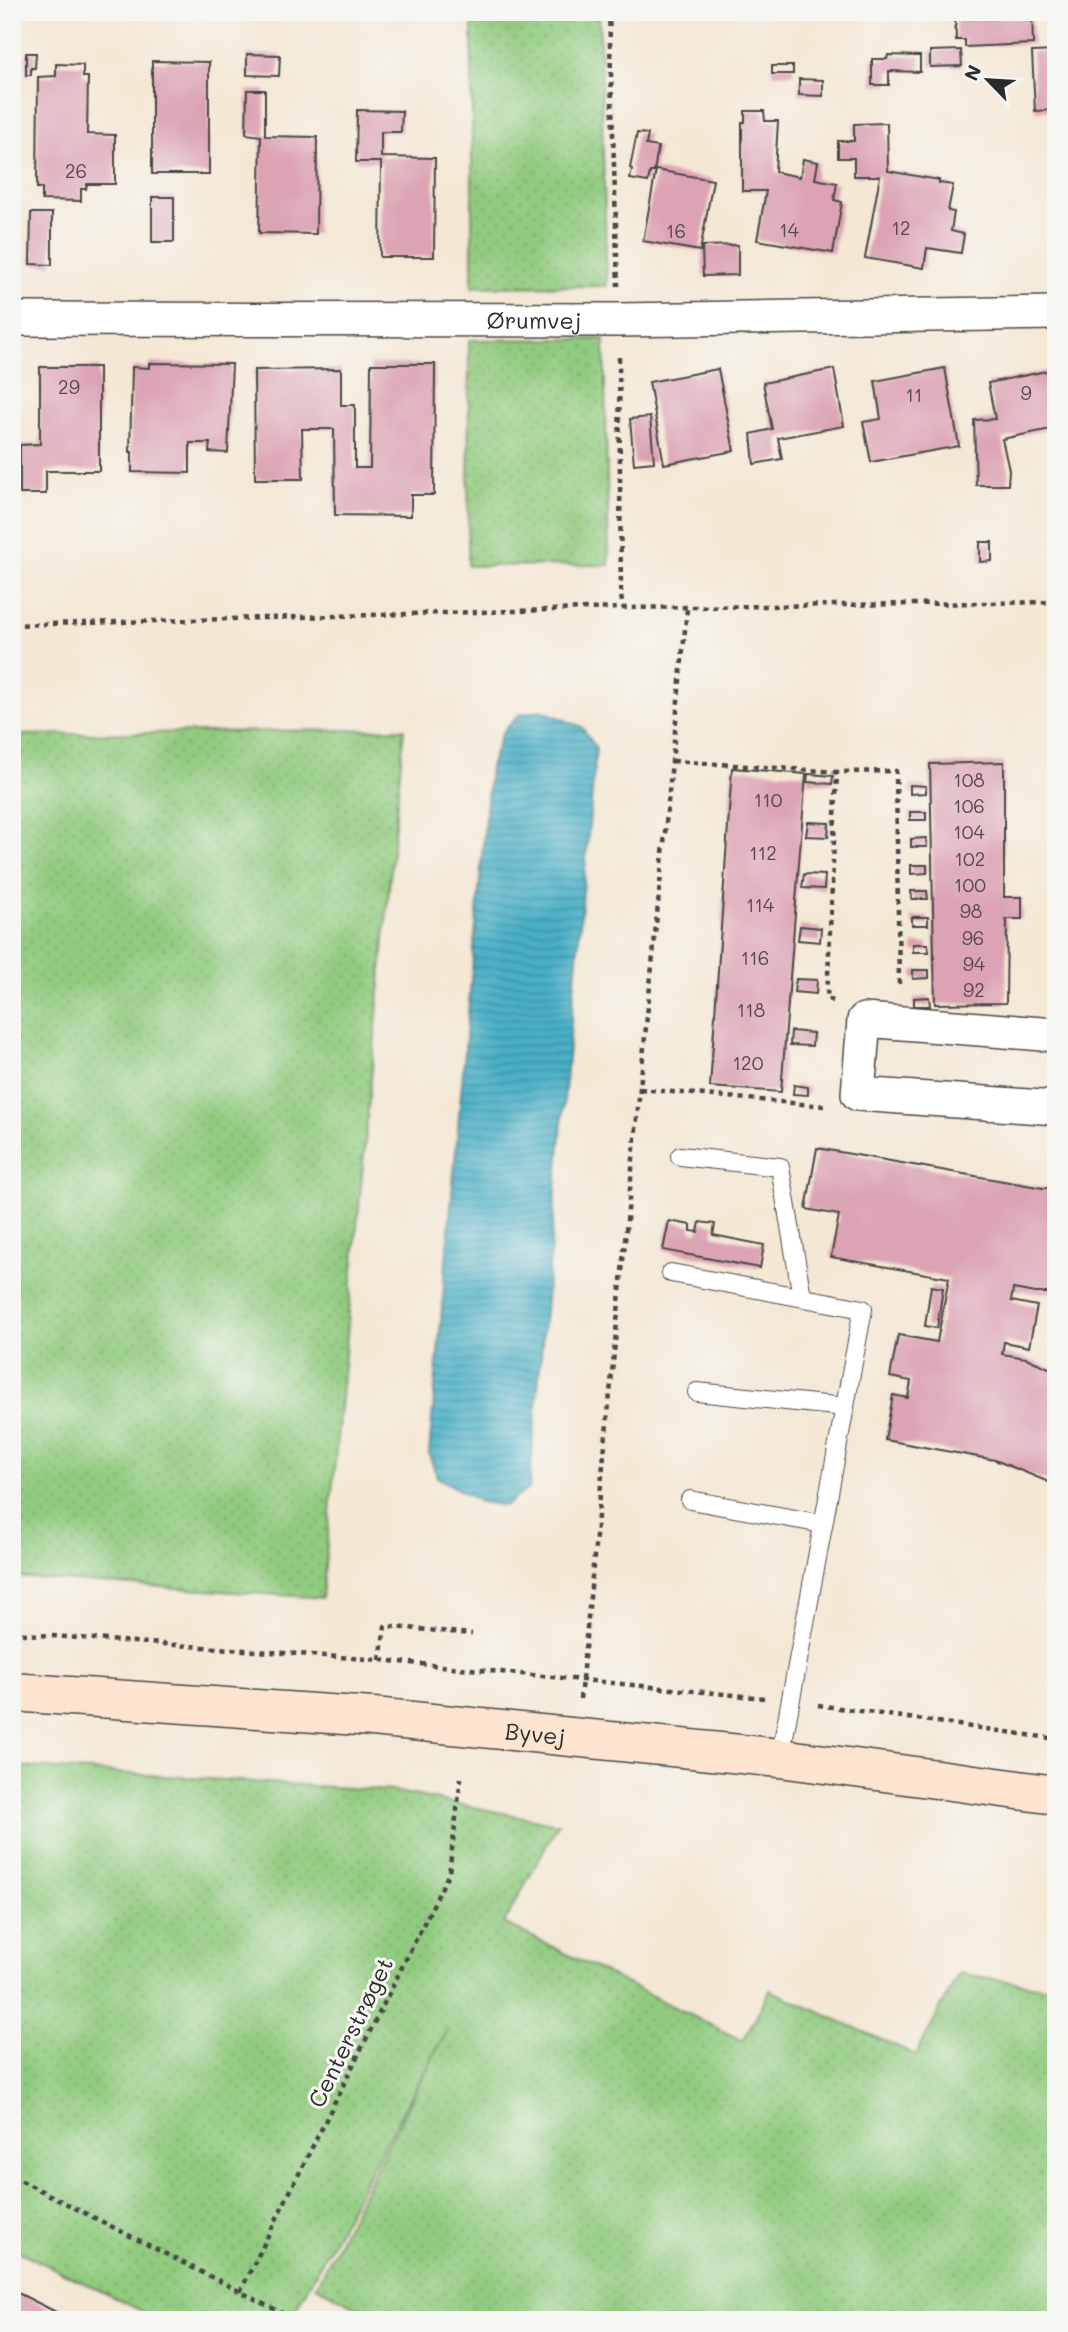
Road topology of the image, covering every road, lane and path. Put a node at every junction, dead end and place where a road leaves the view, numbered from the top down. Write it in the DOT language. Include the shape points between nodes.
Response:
graph roads {
  1 [pos="1056,313"];
  2 [pos="12,319"];
  3 [pos="1056,602"];
  4 [pos="687,609"];
  5 [pos="12,625"];
  6 [pos="673,761"];
  7 [pos="836,772"];
  8 [pos="864,1020"];
  9 [pos="899,1022"];
  10 [pos="1056,1035"];
  11 [pos="640,1088"];
  12 [pos="858,1094"];
  13 [pos="1056,1108"];
  14 [pos="680,1156"];
  15 [pos="671,1273"];
  16 [pos="802,1297"];
  17 [pos="697,1392"];
  18 [pos="845,1407"];
  19 [pos="690,1500"];
  20 [pos="823,1524"];
  21 [pos="12,1633"];
  22 [pos="472,1634"];
  23 [pos="380,1660"];
  24 [pos="582,1680"];
  25 [pos="12,1692"];
  26 [pos="791,1701"];
  27 [pos="576,1738"];
  28 [pos="1056,1739"];
  29 [pos="780,1758"];
  30 [pos="461,1778"];
  31 [pos="1056,1795"];
  32 [pos="12,2176"];
  33 [pos="240,2292"];
  34 [pos="296,2320"];
  1 -- 2 [label="street, Ørumvej" via="619,320"];
  3 -- 4 [label="path"];
  4 -- 5 [label="path"];
  4 -- 6 [label="path"];
  6 -- 7 [label="path"];
  6 -- 11 [label="path"];
  7 -- 8 [label="path" via="827,998"];
  7 -- 9 [label="path" via="896,771"];
  8 -- 9 [label="street"];
  8 -- 12 [label="street"];
  9 -- 10 [label="street"];
  11 -- 12 [label="path" via="846,1108"];
  11 -- 24 [label="path"];
  12 -- 13 [label="street"];
  14 -- 16 [label="lane" via="780,1167"];
  15 -- 16 [label="lane"];
  16 -- 18 [label="lane" via="863,1308"];
  17 -- 18 [label="lane"];
  18 -- 20 [label="lane"];
  19 -- 20 [label="lane"];
  20 -- 26 [label="lane"];
  21 -- 23 [label="path"];
  22 -- 23 [label="path" via="385,1626"];
  23 -- 24 [label="path"];
  24 -- 26 [label="path"];
  24 -- 27 [label="path"];
  25 -- 27 [label="street, Byvej" via="373,1717"];
  26 -- 28 [label="path"];
  26 -- 29 [label="lane"];
  27 -- 29 [label="street, Byvej"];
  29 -- 31 [label="street, Byvej"];
  30 -- 33 [label="path, Centerstrøget" via="449,1872"];
  32 -- 33 [label="path"];
  33 -- 34 [label="path"];
}
